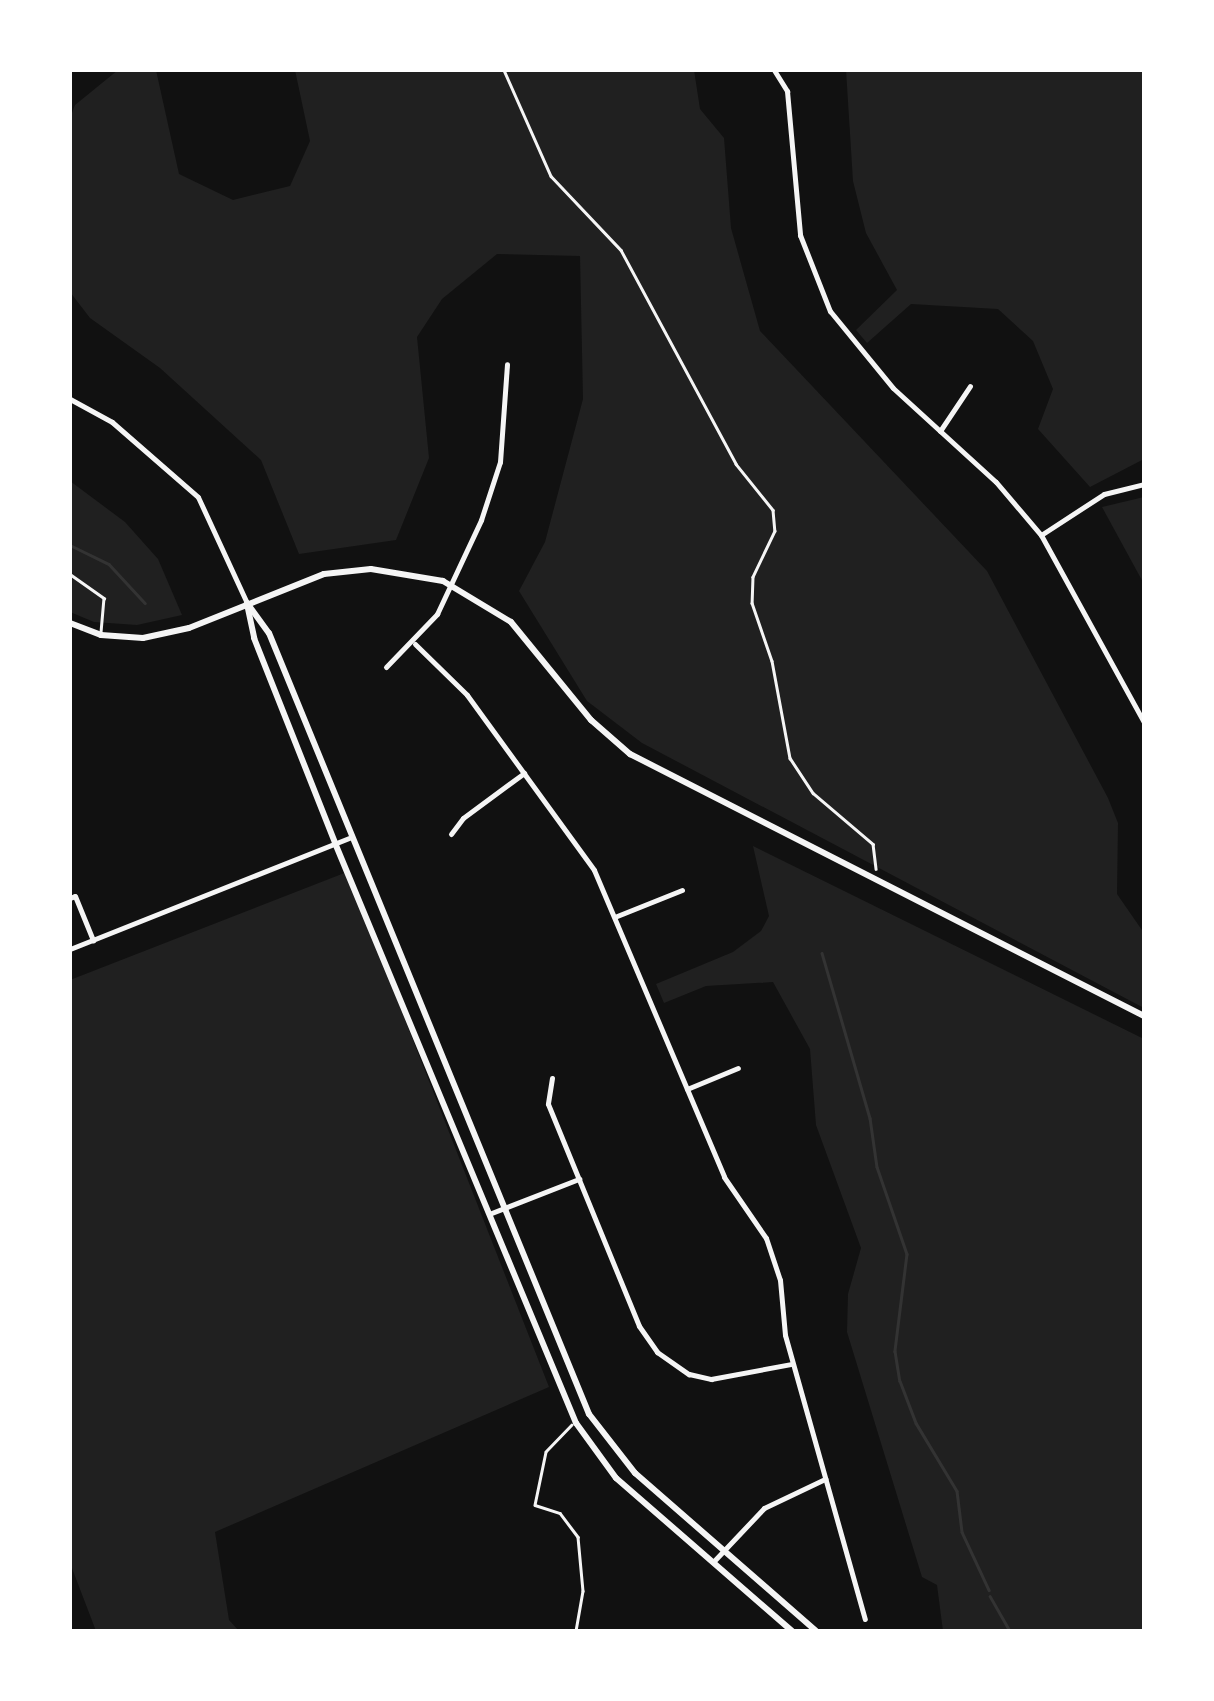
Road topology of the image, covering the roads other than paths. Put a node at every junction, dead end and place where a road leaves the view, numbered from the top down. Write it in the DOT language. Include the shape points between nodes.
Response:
graph roads {
  1 [pos="774,70"];
  2 [pos="508,364"];
  3 [pos="970,386"];
  4 [pos="70,399"];
  5 [pos="940,430"];
  6 [pos="1144,484"];
  7 [pos="1041,535"];
  8 [pos="70,574"];
  9 [pos="448,584"];
  10 [pos="247,603"];
  11 [pos="70,623"];
  12 [pos="101,635"];
  13 [pos="415,644"];
  14 [pos="386,667"];
  15 [pos="1144,722"];
  16 [pos="524,773"];
  17 [pos="451,834"];
  18 [pos="352,837"];
  19 [pos="335,843"];
  20 [pos="682,890"];
  21 [pos="70,898"];
  22 [pos="617,916"];
  23 [pos="92,940"];
  24 [pos="70,949"];
  25 [pos="1144,1016"];
  26 [pos="738,1068"];
  27 [pos="552,1078"];
  28 [pos="687,1089"];
  29 [pos="579,1179"];
  30 [pos="504,1208"];
  31 [pos="490,1214"];
  32 [pos="792,1364"];
  33 [pos="589,1414"];
  34 [pos="576,1422"];
  35 [pos="826,1480"];
  36 [pos="724,1549"];
  37 [pos="713,1562"];
  38 [pos="865,1619"];
  39 [pos="576,1631"];
  40 [pos="792,1631"];
  41 [pos="816,1631"];
  1 -- 5 [label="street" via="788,102 796,216 823,298 863,356"];
  2 -- 9 [label="street" via="498,475"];
  3 -- 5 [label="street"];
  4 -- 10 [label="street" via="112,422 198,497"];
  5 -- 7 [label="street"];
  6 -- 7 [label="street" via="1104,494"];
  7 -- 15 [label="street"];
  8 -- 12 [label="lane" via="104,598"];
  9 -- 10 [label="street" via="397,570 347,570"];
  9 -- 13 [label="street" via="438,614"];
  9 -- 25 [label="street" via="510,622 590,720 630,754"];
  10 -- 12 [label="street" via="163,636"];
  10 -- 18 [label="street" via="268,633"];
  10 -- 19 [label="street" via="254,638"];
  11 -- 12 [label="street"];
  13 -- 14 [label="street"];
  13 -- 16 [label="street" via="468,696"];
  16 -- 17 [label="street"];
  16 -- 22 [label="street" via="594,870"];
  18 -- 19 [label="street"];
  18 -- 30 [label="street"];
  19 -- 23 [label="street"];
  19 -- 31 [label="street"];
  20 -- 22 [label="street"];
  21 -- 23 [label="street" via="75,896"];
  22 -- 28 [label="street"];
  23 -- 24 [label="street"];
  26 -- 28 [label="street"];
  27 -- 29 [label="street" via="548,1104"];
  28 -- 32 [label="street" via="724,1177 773,1253"];
  29 -- 30 [label="street"];
  29 -- 32 [label="street" via="639,1326 657,1352 689,1374 722,1380"];
  30 -- 31 [label="street"];
  30 -- 33 [label="street"];
  31 -- 34 [label="street"];
  32 -- 35 [label="street"];
  33 -- 34 [label="lane"];
  33 -- 36 [label="street" via="621,1460"];
  34 -- 37 [label="street" via="616,1478"];
  34 -- 39 [label="lane" via="546,1452 535,1505 560,1513 578,1538 583,1590"];
  35 -- 36 [label="street" via="774,1501"];
  35 -- 38 [label="street"];
  36 -- 37 [label="street"];
  36 -- 41 [label="street"];
  37 -- 40 [label="street"];
}
